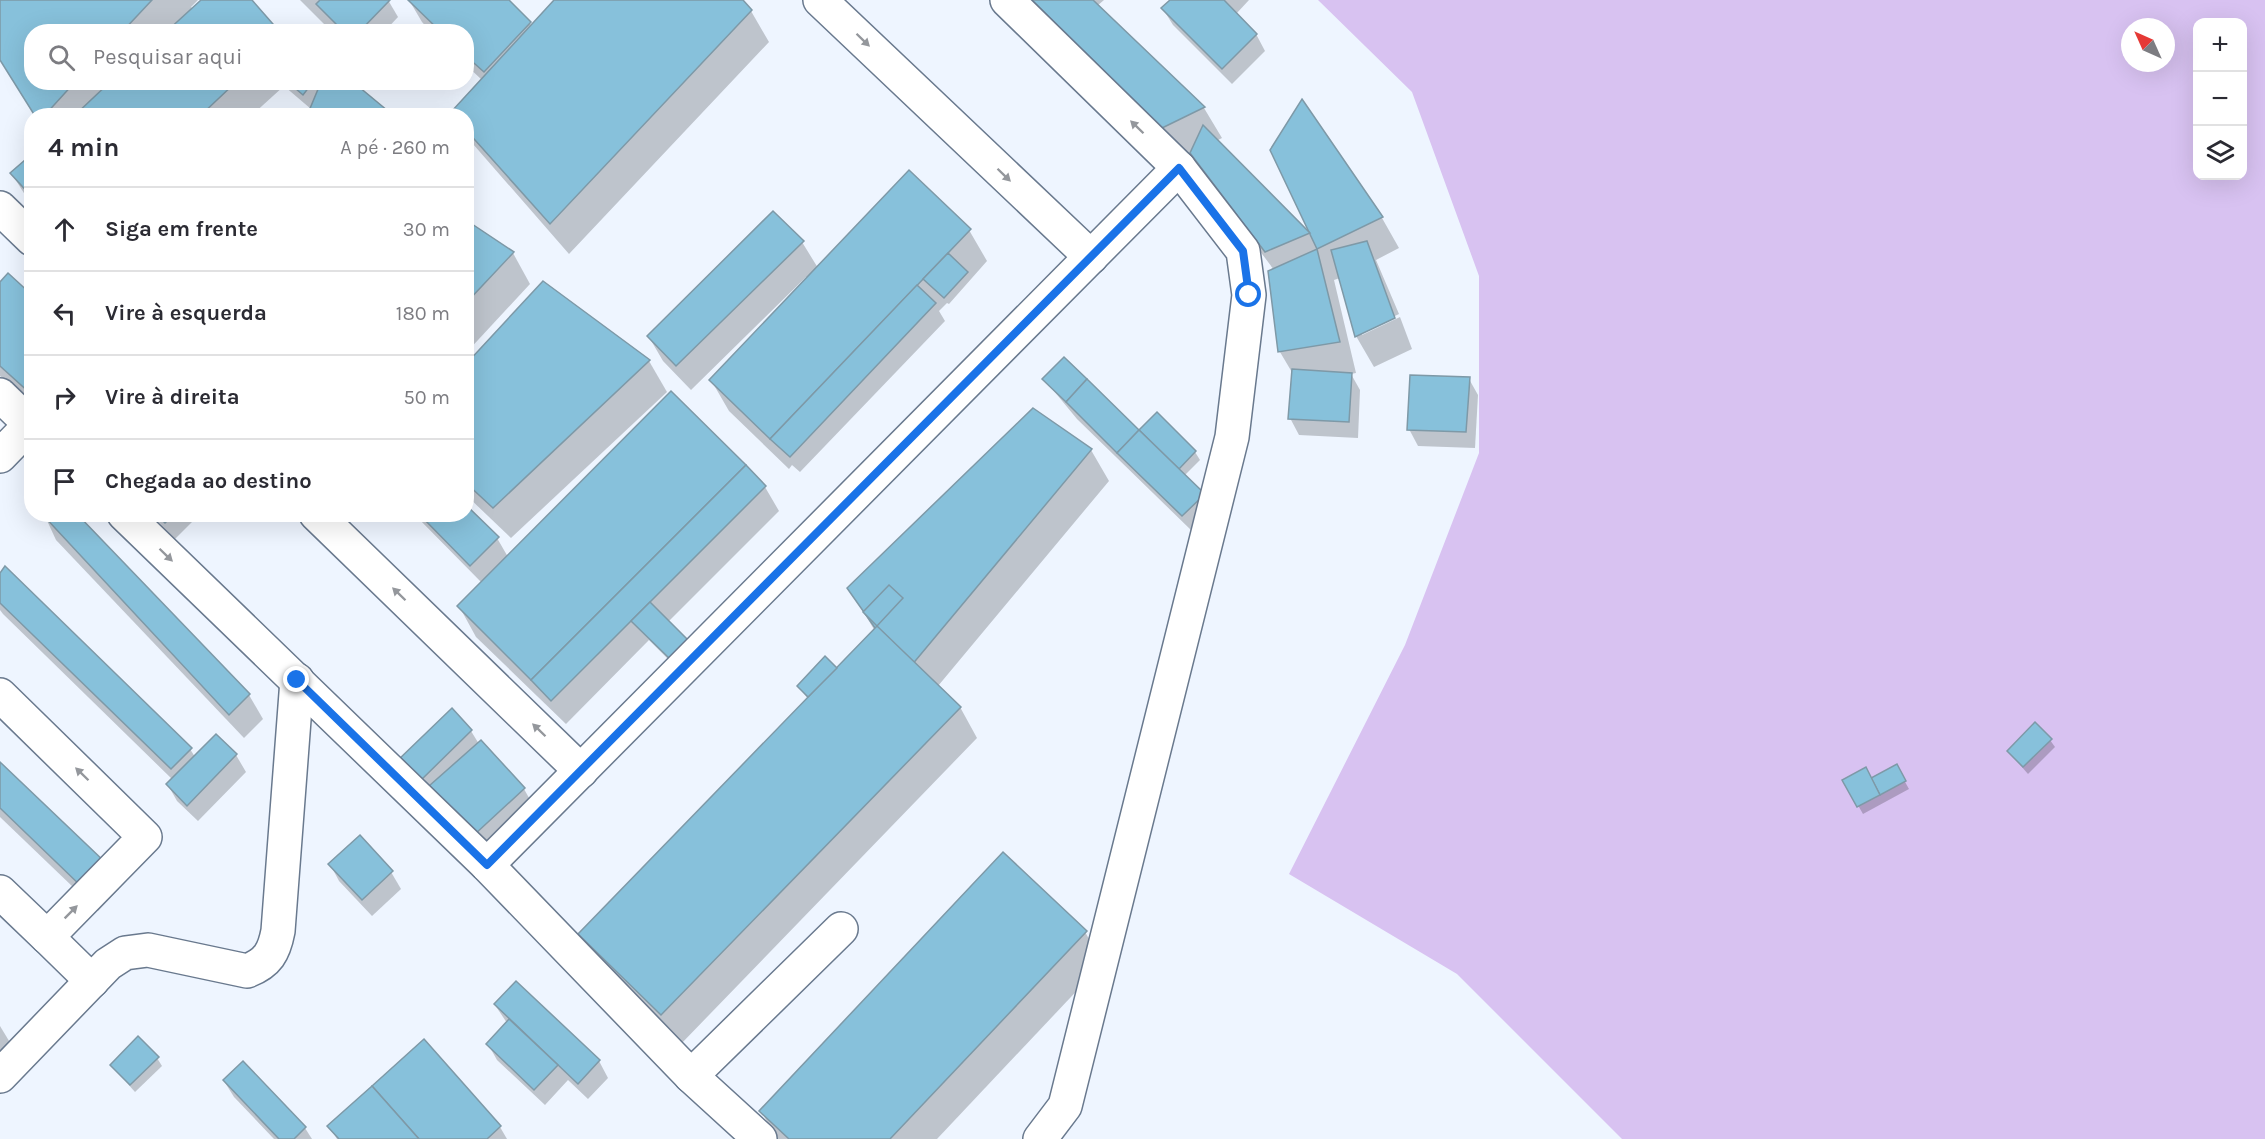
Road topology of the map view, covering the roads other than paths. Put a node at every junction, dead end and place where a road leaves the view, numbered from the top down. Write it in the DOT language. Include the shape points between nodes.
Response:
graph roads {
  1 [pos="820,0"];
  2 [pos="1007,0"];
  3 [pos="1179,168"];
  4 [pos="0,208"];
  5 [pos="24,231"];
  6 [pos="1091,257"];
  7 [pos="0,395"];
  8 [pos="24,417"];
  9 [pos="24,431"];
  10 [pos="0,456"];
  11 [pos="132,522"];
  12 [pos="324,522"];
  13 [pos="297,680"];
  14 [pos="0,694"];
  15 [pos="580,771"];
  16 [pos="487,865"];
  17 [pos="0,892"];
  18 [pos="841,929"];
  19 [pos="47,937"];
  20 [pos="92,981"];
  21 [pos="0,1076"];
  22 [pos="691,1076"];
  23 [pos="760,1139"];
  24 [pos="1040,1139"];
  1 -- 6 [label="lane, one-way"];
  3 -- 2 [label="lane, one-way"];
  3 -- 6 [label="lane"];
  3 -- 24 [label="lane" via="1243,251 1249,295 1232,438 1065,1106"];
  4 -- 5 [label="lane"];
  6 -- 15 [label="lane"];
  7 -- 8 [label="lane"];
  9 -- 10 [label="lane"];
  11 -- 13 [label="lane, one-way"];
  15 -- 12 [label="lane, one-way"];
  13 -- 16 [label="lane"];
  13 -- 20 [label="lane" via="279,931 274,951 260,966 247,971 148,950 125,953"];
  19 -- 14 [label="lane, one-way" via="145,837"];
  15 -- 16 [label="lane"];
  16 -- 22 [label="lane"];
  17 -- 19 [label="lane"];
  18 -- 22 [label="lane"];
  19 -- 20 [label="lane"];
  20 -- 21 [label="lane"];
  22 -- 23 [label="lane"];
}
